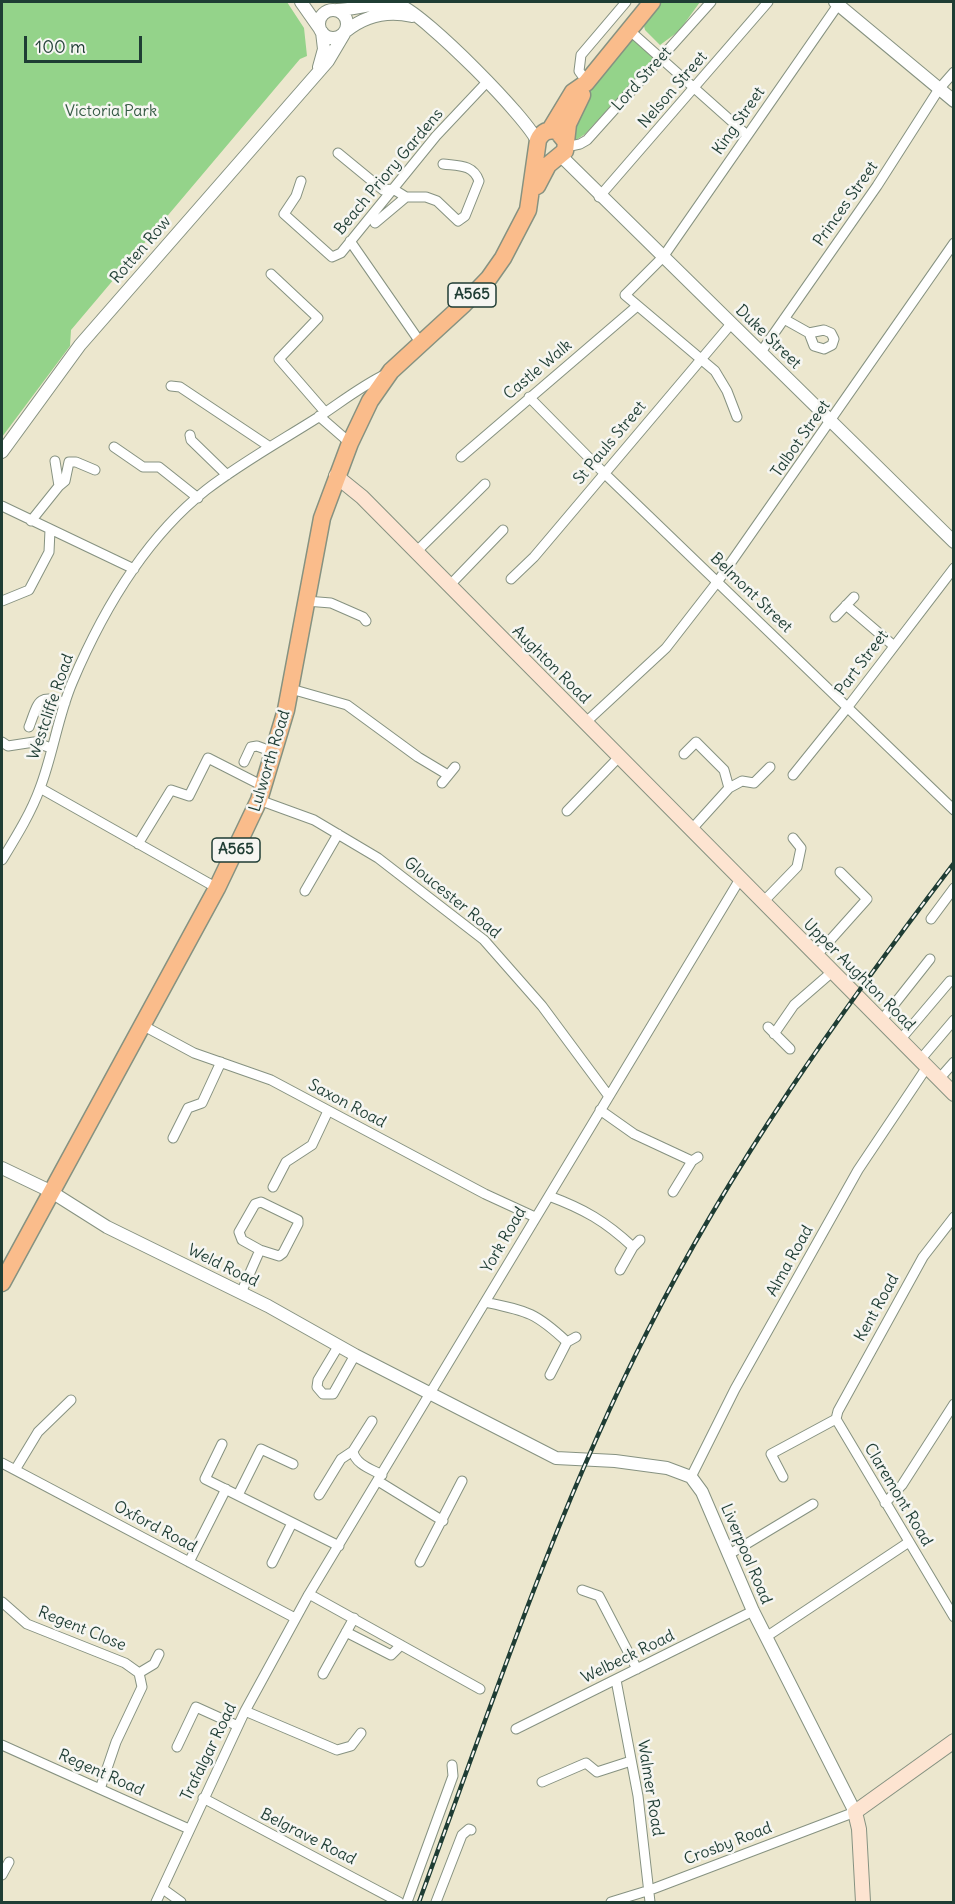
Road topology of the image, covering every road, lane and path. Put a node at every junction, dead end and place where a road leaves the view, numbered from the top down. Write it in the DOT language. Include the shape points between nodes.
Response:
graph roads {
  1 [pos="301,2"];
  2 [pos="322,2"];
  3 [pos="626,2"];
  4 [pos="652,2"];
  5 [pos="711,2"];
  6 [pos="768,2"];
  7 [pos="838,2"];
  8 [pos="337,9"];
  9 [pos="419,18"];
  10 [pos="628,29"];
  11 [pos="321,31"];
  12 [pos="345,32"];
  13 [pos="660,59"];
  14 [pos="954,72"];
  15 [pos="314,76"];
  16 [pos="586,82"];
  17 [pos="486,83"];
  18 [pos="694,88"];
  19 [pos="939,89"];
  20 [pos="954,101"];
  21 [pos="515,111"];
  22 [pos="549,130"];
  23 [pos="747,135"];
  24 [pos="538,144"];
  25 [pos="562,151"];
  26 [pos="338,153"];
  27 [pos="443,164"];
  28 [pos="301,181"];
  29 [pos="393,189"];
  30 [pos="406,197"];
  31 [pos="600,197"];
  32 [pos="530,200"];
  33 [pos="375,223"];
  34 [pos="350,241"];
  35 [pos="954,243"];
  36 [pos="663,257"];
  37 [pos="271,274"];
  38 [pos="636,307"];
  39 [pos="784,319"];
  40 [pos="731,324"];
  41 [pos="809,333"];
  42 [pos="420,342"];
  43 [pos="761,352"];
  44 [pos="700,360"];
  45 [pos="390,372"];
  46 [pos="171,387"];
  47 [pos="529,397"];
  48 [pos="322,414"];
  49 [pos="737,417"];
  50 [pos="831,422"];
  51 [pos="190,435"];
  52 [pos="350,443"];
  53 [pos="114,447"];
  54 [pos="270,447"];
  55 [pos="2,452"];
  56 [pos="461,457"];
  57 [pos="55,461"];
  58 [pos="95,470"];
  59 [pos="604,474"];
  60 [pos="227,475"];
  61 [pos="336,476"];
  62 [pos="485,484"];
  63 [pos="58,486"];
  64 [pos="198,498"];
  65 [pos="2,506"];
  66 [pos="31,521"];
  67 [pos="50,530"];
  68 [pos="503,530"];
  69 [pos="954,542"];
  70 [pos="416,552"];
  71 [pos="134,568"];
  72 [pos="954,568"];
  73 [pos="511,579"];
  74 [pos="718,581"];
  75 [pos="449,586"];
  76 [pos="854,597"];
  77 [pos="2,601"];
  78 [pos="306,601"];
  79 [pos="846,606"];
  80 [pos="835,617"];
  81 [pos="366,621"];
  82 [pos="894,646"];
  83 [pos="291,689"];
  84 [pos="65,703"];
  85 [pos="848,708"];
  86 [pos="585,723"];
  87 [pos="29,727"];
  88 [pos="2,742"];
  89 [pos="51,748"];
  90 [pos="273,752"];
  91 [pos="684,754"];
  92 [pos="619,757"];
  93 [pos="244,762"];
  94 [pos="455,767"];
  95 [pos="770,767"];
  96 [pos="793,775"];
  97 [pos="40,788"];
  98 [pos="729,788"];
  99 [pos="261,793"];
  100 [pos="954,810"];
  101 [pos="567,811"];
  102 [pos="691,830"];
  103 [pos="338,834"];
  104 [pos="793,838"];
  105 [pos="138,844"];
  106 [pos="2,860"];
  107 [pos="840,872"];
  108 [pos="740,879"];
  109 [pos="217,888"];
  110 [pos="954,888"];
  111 [pos="305,891"];
  112 [pos="764,901"];
  113 [pos="931,919"];
  114 [pos="816,956"];
  115 [pos="930,959"];
  116 [pos="832,972"];
  117 [pos="950,981"];
  118 [pos="954,1020"];
  119 [pos="881,1021"];
  120 [pos="142,1025"];
  121 [pos="900,1040"];
  122 [pos="790,1048"];
  123 [pos="221,1062"];
  124 [pos="954,1062"];
  125 [pos="924,1064"];
  126 [pos="939,1079"];
  127 [pos="954,1094"];
  128 [pos="608,1095"];
  129 [pos="600,1110"];
  130 [pos="328,1111"];
  131 [pos="173,1138"];
  132 [pos="2,1168"];
  133 [pos="273,1187"];
  134 [pos="50,1191"];
  135 [pos="673,1192"];
  136 [pos="549,1196"];
  137 [pos="535,1216"];
  138 [pos="954,1217"];
  139 [pos="260,1250"];
  140 [pos="620,1270"];
  141 [pos="2,1283"];
  142 [pos="241,1293"];
  143 [pos="485,1302"];
  144 [pos="576,1337"];
  145 [pos="567,1342"];
  146 [pos="339,1345"];
  147 [pos="356,1355"];
  148 [pos="550,1375"];
  149 [pos="430,1394"];
  150 [pos="70,1400"];
  151 [pos="954,1404"];
  152 [pos="836,1419"];
  153 [pos="372,1420"];
  154 [pos="222,1444"];
  155 [pos="353,1451"];
  156 [pos="2,1463"];
  157 [pos="293,1464"];
  158 [pos="15,1470"];
  159 [pos="691,1477"];
  160 [pos="783,1477"];
  161 [pos="380,1478"];
  162 [pos="462,1481"];
  163 [pos="226,1489"];
  164 [pos="238,1495"];
  165 [pos="319,1495"];
  166 [pos="885,1503"];
  167 [pos="813,1504"];
  168 [pos="443,1521"];
  169 [pos="292,1523"];
  170 [pos="909,1542"];
  171 [pos="339,1546"];
  172 [pos="728,1555"];
  173 [pos="189,1562"];
  174 [pos="420,1562"];
  175 [pos="272,1563"];
  176 [pos="582,1590"];
  177 [pos="309,1594"];
  178 [pos="2,1602"];
  179 [pos="753,1611"];
  180 [pos="954,1617"];
  181 [pos="295,1618"];
  182 [pos="354,1618"];
  183 [pos="346,1632"];
  184 [pos="765,1637"];
  185 [pos="401,1645"];
  186 [pos="159,1654"];
  187 [pos="637,1669"];
  188 [pos="139,1673"];
  189 [pos="323,1674"];
  190 [pos="616,1680"];
  191 [pos="480,1689"];
  192 [pos="245,1711"];
  193 [pos="238,1726"];
  194 [pos="516,1729"];
  195 [pos="361,1733"];
  196 [pos="954,1741"];
  197 [pos="2,1745"];
  198 [pos="177,1747"];
  199 [pos="631,1761"];
  200 [pos="452,1765"];
  201 [pos="542,1782"];
  202 [pos="100,1789"];
  203 [pos="203,1798"];
  204 [pos="855,1812"];
  205 [pos="189,1829"];
  206 [pos="471,1830"];
  207 [pos="9,1862"];
  208 [pos="2,1875"];
  209 [pos="163,1890"];
  210 [pos="650,1890"];
  211 [pos="156,1902"];
  212 [pos="181,1902"];
  213 [pos="399,1902"];
  214 [pos="407,1902"];
  215 [pos="436,1902"];
  216 [pos="611,1902"];
  217 [pos="650,1902"];
  218 [pos="862,1902"];
  1 -- 11 [label="street"];
  2 -- 8 [label="street"];
  3 -- 16 [label="street" via="581,55 579,71"];
  4 -- 10 [label="highway, A565"];
  5 -- 13 [label="street, Lord Street"];
  6 -- 18 [label="street, Nelson Street"];
  7 -- 19 [label="street"];
  7 -- 23 [label="street, King Street"];
  8 -- 9 [label="street" via="387,4 401,6"];
  8 -- 11 [label="street" via="327,10 321,17"];
  8 -- 12 [label="street" via="347,18"];
  9 -- 12 [label="street" via="376,15"];
  9 -- 17 [label="street"];
  10 -- 13 [label="street"];
  10 -- 16 [label="highway, A565"];
  11 -- 12 [label="street" via="333,38"];
  11 -- 15 [label="street, Rotten Row" via="323,54"];
  12 -- 15 [label="street, Rotten Row"];
  13 -- 18 [label="street"];
  13 -- 25 [label="street, Lord Street" via="584,142"];
  14 -- 19 [label="street, Princes Street"];
  15 -- 55 [label="street, Rotten Row" via="80,345"];
  16 -- 22 [label="highway, A565" via="573,92"];
  16 -- 25 [label="highway, A565" via="569,121"];
  17 -- 21 [label="street"];
  17 -- 29 [label="street, Beach Priory Gardens"];
  18 -- 23 [label="street"];
  18 -- 31 [label="street, Nelson Street"];
  19 -- 20 [label="street"];
  19 -- 39 [label="street, Princes Street"];
  21 -- 22 [label="street"];
  21 -- 24 [label="street"];
  22 -- 24 [label="highway, A565" via="542,134"];
  22 -- 25 [label="highway" via="560,132"];
  23 -- 36 [label="street, King Street"];
  24 -- 25 [label="highway" via="543,155"];
  24 -- 32 [label="highway, A565"];
  25 -- 31 [label="street, Duke Street"];
  25 -- 32 [label="highway, A565" via="544,170"];
  26 -- 29 [label="street" via="383,190"];
  27 -- 30 [label="street" via="466,167 477,175 477,188 465,216 458,221 437,201"];
  28 -- 34 [label="street, Beach Priory Gardens" via="284,214 332,257"];
  29 -- 30 [label="street"];
  29 -- 34 [label="street, Beach Priory Gardens"];
  30 -- 33 [label="street"];
  31 -- 36 [label="street, Duke Street"];
  32 -- 42 [label="highway, A565" via="516,236 489,278"];
  34 -- 42 [label="street"];
  35 -- 50 [label="street, Talbot Street"];
  36 -- 38 [label="street, King Street" via="625,296"];
  36 -- 40 [label="street, Duke Street"];
  37 -- 48 [label="street" via="318,318 279,359"];
  38 -- 44 [label="street"];
  38 -- 47 [label="street, Castle Walk"];
  39 -- 41 [label="street"];
  39 -- 43 [label="street, Princes Street"];
  40 -- 43 [label="street, Duke Street"];
  40 -- 44 [label="street, St Pauls Street"];
  42 -- 45 [label="highway, A565"];
  43 -- 50 [label="street, Duke Street"];
  44 -- 49 [label="street" via="715,370"];
  44 -- 59 [label="street, St Pauls Street"];
  45 -- 48 [label="street, Westcliffe Road"];
  45 -- 52 [label="highway, Lulworth Road / A565" via="374,394"];
  46 -- 54 [label="street" via="180,387"];
  47 -- 56 [label="street, Castle Walk"];
  47 -- 59 [label="street, Belmont Street"];
  48 -- 52 [label="street"];
  48 -- 54 [label="street, Westcliffe Road"];
  50 -- 69 [label="street, Duke Street"];
  50 -- 74 [label="street, Talbot Street"];
  51 -- 60 [label="street"];
  52 -- 61 [label="highway, Lulworth Road / A565"];
  53 -- 64 [label="street" via="143,467 159,467"];
  54 -- 60 [label="street, Westcliffe Road"];
  57 -- 63 [label="street"];
  58 -- 63 [label="street" via="69,462 65,481"];
  59 -- 73 [label="street, St Pauls Street"];
  59 -- 74 [label="street, Belmont Street"];
  60 -- 64 [label="street, Westcliffe Road"];
  61 -- 70 [label="main road, Aughton Road"];
  61 -- 78 [label="highway, Lulworth Road / A565" via="322,518"];
  62 -- 70 [label="street"];
  63 -- 66 [label="street"];
  64 -- 71 [label="street, Westcliffe Road"];
  65 -- 66 [label="street"];
  66 -- 67 [label="street"];
  67 -- 71 [label="street"];
  67 -- 77 [label="street" via="49,552 29,590"];
  68 -- 75 [label="street"];
  70 -- 75 [label="main road, Aughton Road"];
  71 -- 84 [label="street, Westcliffe Road" via="96,628"];
  72 -- 82 [label="street, Part Street"];
  74 -- 85 [label="street, Belmont Street"];
  74 -- 86 [label="street, Talbot Street" via="666,648"];
  75 -- 86 [label="main road, Aughton Road"];
  76 -- 79 [label="street"];
  78 -- 81 [label="street" via="331,603"];
  78 -- 83 [label="highway, Lulworth Road / A565"];
  79 -- 80 [label="street"];
  79 -- 82 [label="street"];
  82 -- 85 [label="street, Part Street"];
  83 -- 90 [label="highway, Lulworth Road / A565"];
  83 -- 94 [label="street" via="347,705 445,779"];
  84 -- 87 [label="street" via="44,698"];
  84 -- 89 [label="street, Westcliffe Road"];
  85 -- 96 [label="street, Part Street"];
  85 -- 100 [label="street, Belmont Street"];
  86 -- 92 [label="main road, Aughton Road"];
  88 -- 89 [label="street" via="8,746 34,742"];
  89 -- 97 [label="street, Westcliffe Road"];
  90 -- 93 [label="street" via="251,747"];
  90 -- 99 [label="highway, Lulworth Road / A565"];
  91 -- 98 [label="street" via="696,742 724,770"];
  92 -- 101 [label="street"];
  92 -- 102 [label="main road, Aughton Road"];
  95 -- 98 [label="street" via="754,783 742,782"];
  97 -- 105 [label="street"];
  97 -- 106 [label="street, Westcliffe Road"];
  98 -- 102 [label="street"];
  99 -- 103 [label="street, Gloucester Road"];
  99 -- 105 [label="street, Gloucester Road" via="208,758 189,796 171,790"];
  99 -- 109 [label="highway, Lulworth Road / A565"];
  102 -- 108 [label="main road, Aughton Road"];
  103 -- 111 [label="street"];
  103 -- 128 [label="street, Gloucester Road" via="378,858 484,940 542,1006"];
  104 -- 112 [label="street" via="801,848 797,867"];
  105 -- 109 [label="street"];
  107 -- 114 [label="street" via="867,899"];
  108 -- 112 [label="main road, Upper Aughton Road"];
  108 -- 128 [label="street, York Road"];
  109 -- 120 [label="highway, Lulworth Road / A565"];
  110 -- 113 [label="street"];
  112 -- 114 [label="main road, Upper Aughton Road"];
  114 -- 116 [label="main road, Upper Aughton Road"];
  115 -- 119 [label="street"];
  116 -- 119 [label="main road, Upper Aughton Road"];
  116 -- 122 [label="street" via="771,1030"];
  117 -- 121 [label="street"];
  118 -- 125 [label="street, Alma Road"];
  119 -- 121 [label="main road, Upper Aughton Road"];
  120 -- 123 [label="street, Saxon Road" via="194,1053"];
  120 -- 134 [label="highway, Lulworth Road / A565"];
  121 -- 125 [label="main road, Upper Aughton Road"];
  123 -- 130 [label="street, Saxon Road" via="271,1080"];
  123 -- 131 [label="street" via="202,1103 188,1108"];
  124 -- 126 [label="street"];
  125 -- 126 [label="main road, Upper Aughton Road"];
  125 -- 159 [label="street, Alma Road" via="858,1170 735,1389"];
  126 -- 127 [label="main road, Upper Aughton Road"];
  128 -- 129 [label="street, York Road"];
  129 -- 135 [label="street" via="634,1134 695,1159"];
  129 -- 136 [label="street, York Road"];
  130 -- 133 [label="street" via="312,1145 286,1162"];
  130 -- 137 [label="street, Saxon Road"];
  132 -- 134 [label="street, Weld Road"];
  134 -- 141 [label="highway, A565"];
  134 -- 142 [label="street, Weld Road" via="111,1229"];
  136 -- 137 [label="street, York Road"];
  136 -- 140 [label="street" via="580,1208 637,1243"];
  137 -- 143 [label="street, York Road"];
  138 -- 152 [label="street, Kent Road" via="923,1257"];
  139 -- 139 [label="street" via="242,1240 239,1232 255,1204 261,1202 298,1220 297,1230 279,1256"];
  139 -- 142 [label="street"];
  142 -- 146 [label="street, Weld Road"];
  143 -- 145 [label="street" via="542,1319"];
  143 -- 149 [label="street, York Road"];
  144 -- 145 [label="street"];
  145 -- 148 [label="street"];
  146 -- 147 [label="street, Weld Road"];
  146 -- 147 [label="street" via="318,1380 317,1387 323,1394 333,1394"];
  147 -- 149 [label="street, Weld Road"];
  149 -- 159 [label="street" via="556,1458 667,1468"];
  149 -- 161 [label="street, York Road"];
  150 -- 158 [label="street" via="38,1432"];
  151 -- 166 [label="street" via="902,1485"];
  152 -- 160 [label="street" via="771,1454"];
  152 -- 166 [label="street, Claremont Road"];
  153 -- 155 [label="street"];
  154 -- 163 [label="street" via="205,1479"];
  155 -- 161 [label="street" via="358,1462"];
  155 -- 165 [label="street" via="341,1459"];
  156 -- 158 [label="street, Oxford Road"];
  157 -- 164 [label="street" via="261,1449"];
  158 -- 173 [label="street, Oxford Road"];
  159 -- 172 [label="street, Liverpool Road" via="702,1492"];
  161 -- 168 [label="street"];
  161 -- 171 [label="street, York Road"];
  162 -- 168 [label="street"];
  163 -- 164 [label="street"];
  163 -- 173 [label="street"];
  164 -- 169 [label="street"];
  166 -- 170 [label="street, Claremont Road"];
  167 -- 172 [label="street"];
  168 -- 174 [label="street"];
  169 -- 171 [label="street"];
  169 -- 175 [label="street"];
  170 -- 180 [label="street, Claremont Road"];
  170 -- 184 [label="street"];
  171 -- 177 [label="street, York Road"];
  172 -- 179 [label="street, Liverpool Road"];
  173 -- 181 [label="street, Oxford Road"];
  176 -- 187 [label="street" via="599,1596"];
  177 -- 181 [label="street, York Road"];
  177 -- 182 [label="street"];
  178 -- 188 [label="street, Regent Close" via="27,1623 125,1663"];
  179 -- 184 [label="street, Liverpool Road"];
  179 -- 187 [label="street, Welbeck Road"];
  181 -- 192 [label="street, Trafalgar Road"];
  182 -- 183 [label="street"];
  182 -- 185 [label="street"];
  183 -- 185 [label="street" via="391,1655"];
  183 -- 189 [label="street"];
  184 -- 204 [label="street, Liverpool Road"];
  185 -- 191 [label="street"];
  186 -- 188 [label="street" via="154,1664"];
  187 -- 190 [label="street, Welbeck Road"];
  188 -- 202 [label="street, Regent Close" via="142,1687 116,1742"];
  190 -- 194 [label="street, Welbeck Road"];
  190 -- 199 [label="street, Walmer Road"];
  192 -- 193 [label="street, Trafalgar Road"];
  192 -- 195 [label="street" via="338,1750 351,1746"];
  193 -- 198 [label="street" via="196,1707"];
  193 -- 203 [label="street, Trafalgar Road"];
  196 -- 204 [label="main road"];
  197 -- 202 [label="street, Regent Road"];
  199 -- 201 [label="street" via="597,1772 586,1763"];
  199 -- 210 [label="street, Walmer Road"];
  200 -- 214 [label="street" via="453,1776"];
  202 -- 205 [label="street, Regent Road"];
  203 -- 205 [label="street, Trafalgar Road"];
  203 -- 213 [label="street, Belgrave Road"];
  204 -- 210 [label="street, Crosby Road"];
  204 -- 218 [label="main road, Liverpool Road"];
  205 -- 209 [label="street, Trafalgar Road"];
  206 -- 215 [label="street" via="462,1835"];
  207 -- 208 [label="street"];
  209 -- 211 [label="street, Trafalgar Road"];
  209 -- 212 [label="street"];
  210 -- 216 [label="street, Crosby Road"];
  210 -- 217 [label="street, Walmer Road"];
}
